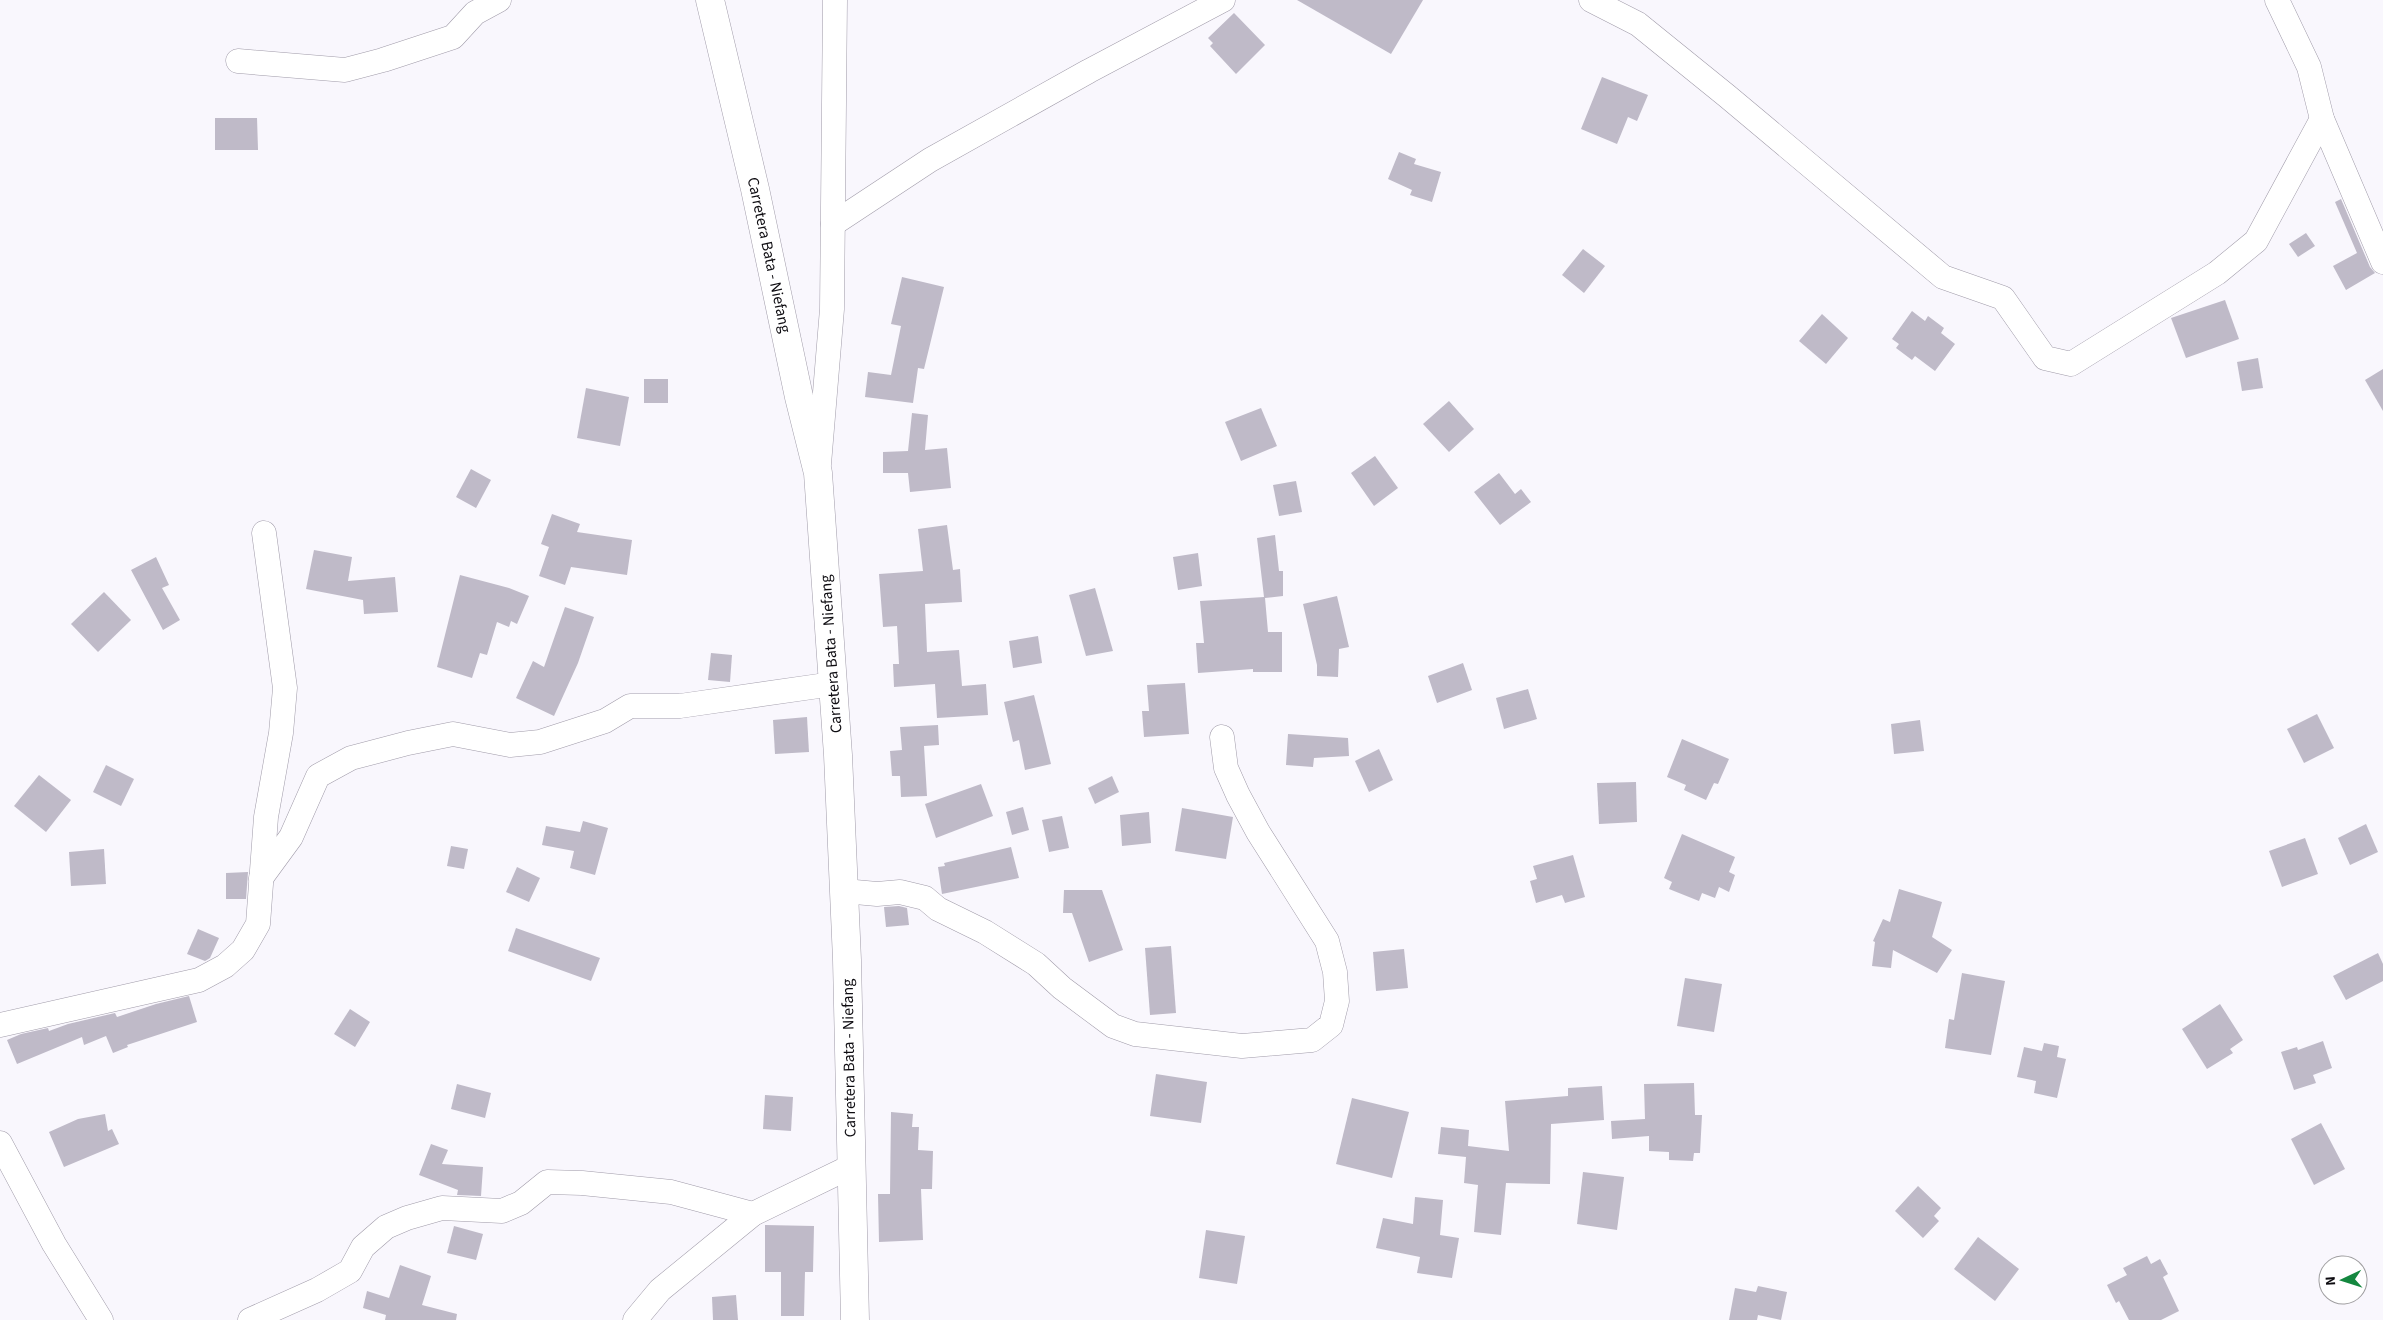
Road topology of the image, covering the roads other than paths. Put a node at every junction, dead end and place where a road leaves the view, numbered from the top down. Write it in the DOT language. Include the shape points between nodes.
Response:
graph roads {
  1 [pos="499,0"];
  2 [pos="710,0"];
  3 [pos="835,0"];
  4 [pos="1223,0"];
  5 [pos="1591,0"];
  6 [pos="2277,0"];
  7 [pos="238,61"];
  8 [pos="2322,119"];
  9 [pos="833,224"];
  10 [pos="2383,262"];
  11 [pos="818,473"];
  12 [pos="264,533"];
  13 [pos="833,684"];
  14 [pos="1222,737"];
  15 [pos="261,878"];
  16 [pos="844,891"];
  17 [pos="0,1025"];
  18 [pos="0,1143"];
  19 [pos="852,1166"];
  20 [pos="753,1214"];
  21 [pos="102,1320"];
  22 [pos="250,1320"];
  23 [pos="634,1320"];
  24 [pos="855,1320"];
  1 -- 7 [label="street" via="475,13 453,37 345,70"];
  2 -- 11 [label="main road, Carretera Bata - Niefang"];
  3 -- 9 [label="street"];
  4 -- 9 [label="street" via="930,160"];
  5 -- 8 [label="street" via="1638,24 1943,277 2003,298 2045,358 2071,364 2217,274 2256,241"];
  6 -- 8 [label="street" via="2309,67"];
  8 -- 10 [label="street"];
  9 -- 11 [label="street" via="832,310"];
  11 -- 13 [label="main road, Carretera Bata - Niefang"];
  12 -- 15 [label="street" via="285,688 281,733 266,817"];
  13 -- 15 [label="street" via="680,706 630,706 605,721 540,742 510,744 453,734 351,758 318,776 291,837"];
  13 -- 16 [label="main road, Carretera Bata - Niefang"];
  14 -- 16 [label="street" via="1226,768 1238,795 1327,941 1335,972 1337,1001 1331,1025 1312,1040 1242,1046 1135,1034 1113,1026 1036,964 985,932 938,910 925,898 900,892"];
  15 -- 17 [label="street" via="258,924 243,950 225,966 199,980 163,990"];
  16 -- 19 [label="main road, Carretera Bata - Niefang"];
  18 -- 21 [label="street" via="54,1244"];
  19 -- 20 [label="street"];
  19 -- 24 [label="main road, Carretera Bata - Niefang"];
  20 -- 22 [label="street" via="672,1192 582,1182 547,1182 521,1203 502,1210 442,1208 386,1227 363,1247 350,1271 318,1290"];
  20 -- 23 [label="street" via="660,1290"];
}
